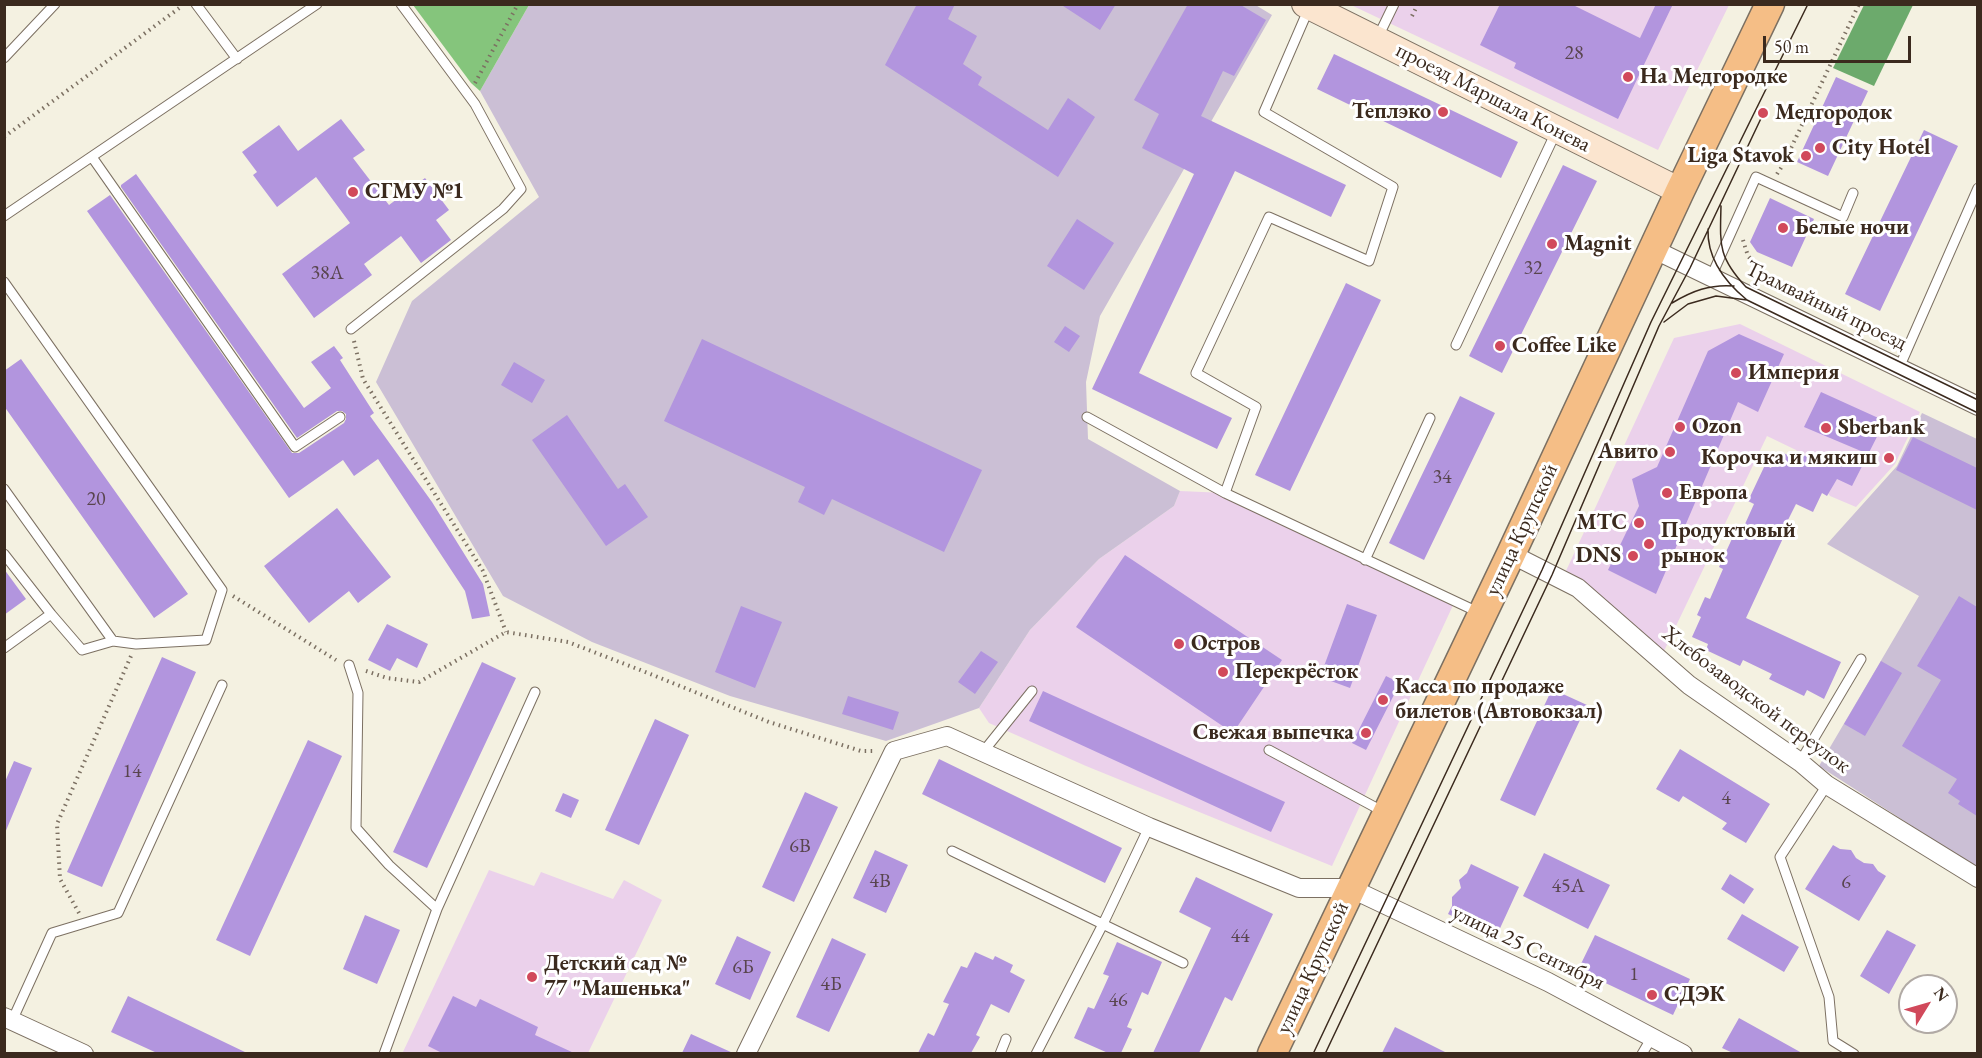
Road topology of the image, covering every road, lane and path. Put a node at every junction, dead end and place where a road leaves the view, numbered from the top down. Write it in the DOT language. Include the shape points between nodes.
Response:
graph roads {
  1 [pos="54,4"];
  2 [pos="184,4"];
  3 [pos="196,4"];
  4 [pos="317,4"];
  5 [pos="401,4"];
  6 [pos="518,4"];
  7 [pos="1394,4"];
  8 [pos="1418,4"];
  9 [pos="1770,4"];
  10 [pos="1858,4"];
  11 [pos="1307,5"];
  12 [pos="1412,16"];
  13 [pos="1377,40"];
  14 [pos="4,57"];
  15 [pos="237,59"];
  16 [pos="468,95"];
  17 [pos="1557,130"];
  18 [pos="4,137"];
  19 [pos="92,157"];
  20 [pos="1770,183"];
  21 [pos="1977,188"];
  22 [pos="1680,191"];
  23 [pos="1854,193"];
  24 [pos="4,216"];
  25 [pos="1741,236"];
  26 [pos="1653,249"];
  27 [pos="1761,271"];
  28 [pos="1711,277"];
  29 [pos="4,282"];
  30 [pos="351,329"];
  31 [pos="1456,345"];
  32 [pos="1899,368"];
  33 [pos="1977,405"];
  34 [pos="340,417"];
  35 [pos="1087,417"];
  36 [pos="1430,418"];
  37 [pos="4,489"];
  38 [pos="1225,493"];
  39 [pos="4,554"];
  40 [pos="1511,554"];
  41 [pos="1365,560"];
  42 [pos="222,590"];
  43 [pos="51,614"];
  44 [pos="1482,614"];
  45 [pos="506,632"];
  46 [pos="113,641"];
  47 [pos="136,644"];
  48 [pos="4,648"];
  49 [pos="1861,659"];
  50 [pos="349,665"];
  51 [pos="222,685"];
  52 [pos="1032,691"];
  53 [pos="535,692"];
  54 [pos="1269,750"];
  55 [pos="894,751"];
  56 [pos="983,752"];
  57 [pos="1800,762"];
  58 [pos="1827,785"];
  59 [pos="1386,813"];
  60 [pos="1149,827"];
  61 [pos="952,850"];
  62 [pos="1977,878"];
  63 [pos="1350,888"];
  64 [pos="437,909"];
  65 [pos="85,923"];
  66 [pos="1103,924"];
  67 [pos="1183,963"];
  68 [pos="8,1019"];
  69 [pos="1652,1037"];
  70 [pos="1006,1039"];
  71 [pos="84,1053"];
  72 [pos="384,1053"];
  73 [pos="746,1053"];
  74 [pos="1000,1053"];
  75 [pos="1036,1053"];
  76 [pos="1272,1053"];
  77 [pos="1642,1053"];
  78 [pos="1683,1053"];
  79 [pos="1854,1053"];
  1 -- 14 [label="lane"];
  2 -- 18 [label="path"];
  3 -- 15 [label="lane"];
  4 -- 15 [label="lane"];
  5 -- 16 [label="lane"];
  6 -- 16 [label="path"];
  7 -- 13 [label="lane"];
  8 -- 12 [label="path"];
  9 -- 22 [label="main road, улица Крупской"];
  10 -- 20 [label="path" via="1783,165"];
  11 -- 13 [label="street, проезд Маршала Конева"];
  11 -- 38 [label="lane" via="1264,112 1393,187 1369,261 1269,217 1196,374 1256,407"];
  13 -- 17 [label="street, проезд Маршала Конева"];
  15 -- 19 [label="lane"];
  16 -- 30 [label="lane" via="521,189 503,209"];
  17 -- 22 [label="street, проезд Маршала Конева"];
  17 -- 31 [label="lane"];
  19 -- 24 [label="lane"];
  19 -- 34 [label="lane" via="295,447"];
  20 -- 23 [label="lane" via="1843,217"];
  20 -- 28 [label="lane" via="1756,177"];
  21 -- 32 [label="lane"];
  22 -- 26 [label="main road, улица Крупской"];
  25 -- 27 [label="path" via="1748,256"];
  26 -- 28 [label="street, Трамвайный проезд"];
  26 -- 40 [label="main road, улица Крупской"];
  28 -- 32 [label="street, Трамвайный проезд"];
  29 -- 42 [label="lane"];
  30 -- 45 [label="path" via="363,379 483,571"];
  32 -- 33 [label="street, Трамвайный проезд"];
  35 -- 38 [label="lane"];
  36 -- 41 [label="lane"];
  37 -- 46 [label="lane"];
  38 -- 41 [label="lane"];
  39 -- 43 [label="lane"];
  40 -- 44 [label="main road, улица Крупской"];
  40 -- 57 [label="street, Хлебозаводской переулок" via="1578,588 1689,685"];
  41 -- 44 [label="lane"];
  42 -- 47 [label="lane" via="206,640"];
  42 -- 50 [label="path" via="332,659"];
  43 -- 46 [label="lane" via="82,650"];
  43 -- 48 [label="lane"];
  44 -- 59 [label="main road, улица Крупской"];
  45 -- 50 [label="path" via="419,682 387,678"];
  45 -- 55 [label="path" via="568,642 769,722 861,751"];
  46 -- 47 [label="lane"];
  47 -- 65 [label="path" via="57,824 60,879"];
  49 -- 57 [label="lane"];
  50 -- 64 [label="lane" via="358,693 356,828"];
  51 -- 65 [label="lane" via="118,913"];
  52 -- 56 [label="lane"];
  53 -- 64 [label="lane"];
  54 -- 59 [label="lane"];
  55 -- 56 [label="street" via="947,735"];
  55 -- 73 [label="street"];
  56 -- 60 [label="street"];
  57 -- 58 [label="street, Хлебозаводской переулок"];
  58 -- 62 [label="street, Хлебозаводской переулок"];
  58 -- 79 [label="lane" via="1780,857 1829,997 1833,1041"];
  59 -- 63 [label="main road, улица Крупской"];
  60 -- 63 [label="street" via="1299,888"];
  60 -- 66 [label="lane"];
  61 -- 66 [label="lane"];
  63 -- 69 [label="street, улица 25 Сентября" via="1548,981"];
  63 -- 76 [label="main road, улица Крупской"];
  64 -- 72 [label="lane"];
  65 -- 68 [label="lane" via="52,933"];
  66 -- 67 [label="lane"];
  66 -- 75 [label="lane"];
  68 -- 71 [label="street"];
  69 -- 77 [label="lane"];
  69 -- 78 [label="street, улица 25 Сентября"];
  70 -- 74 [label="lane"];
}
